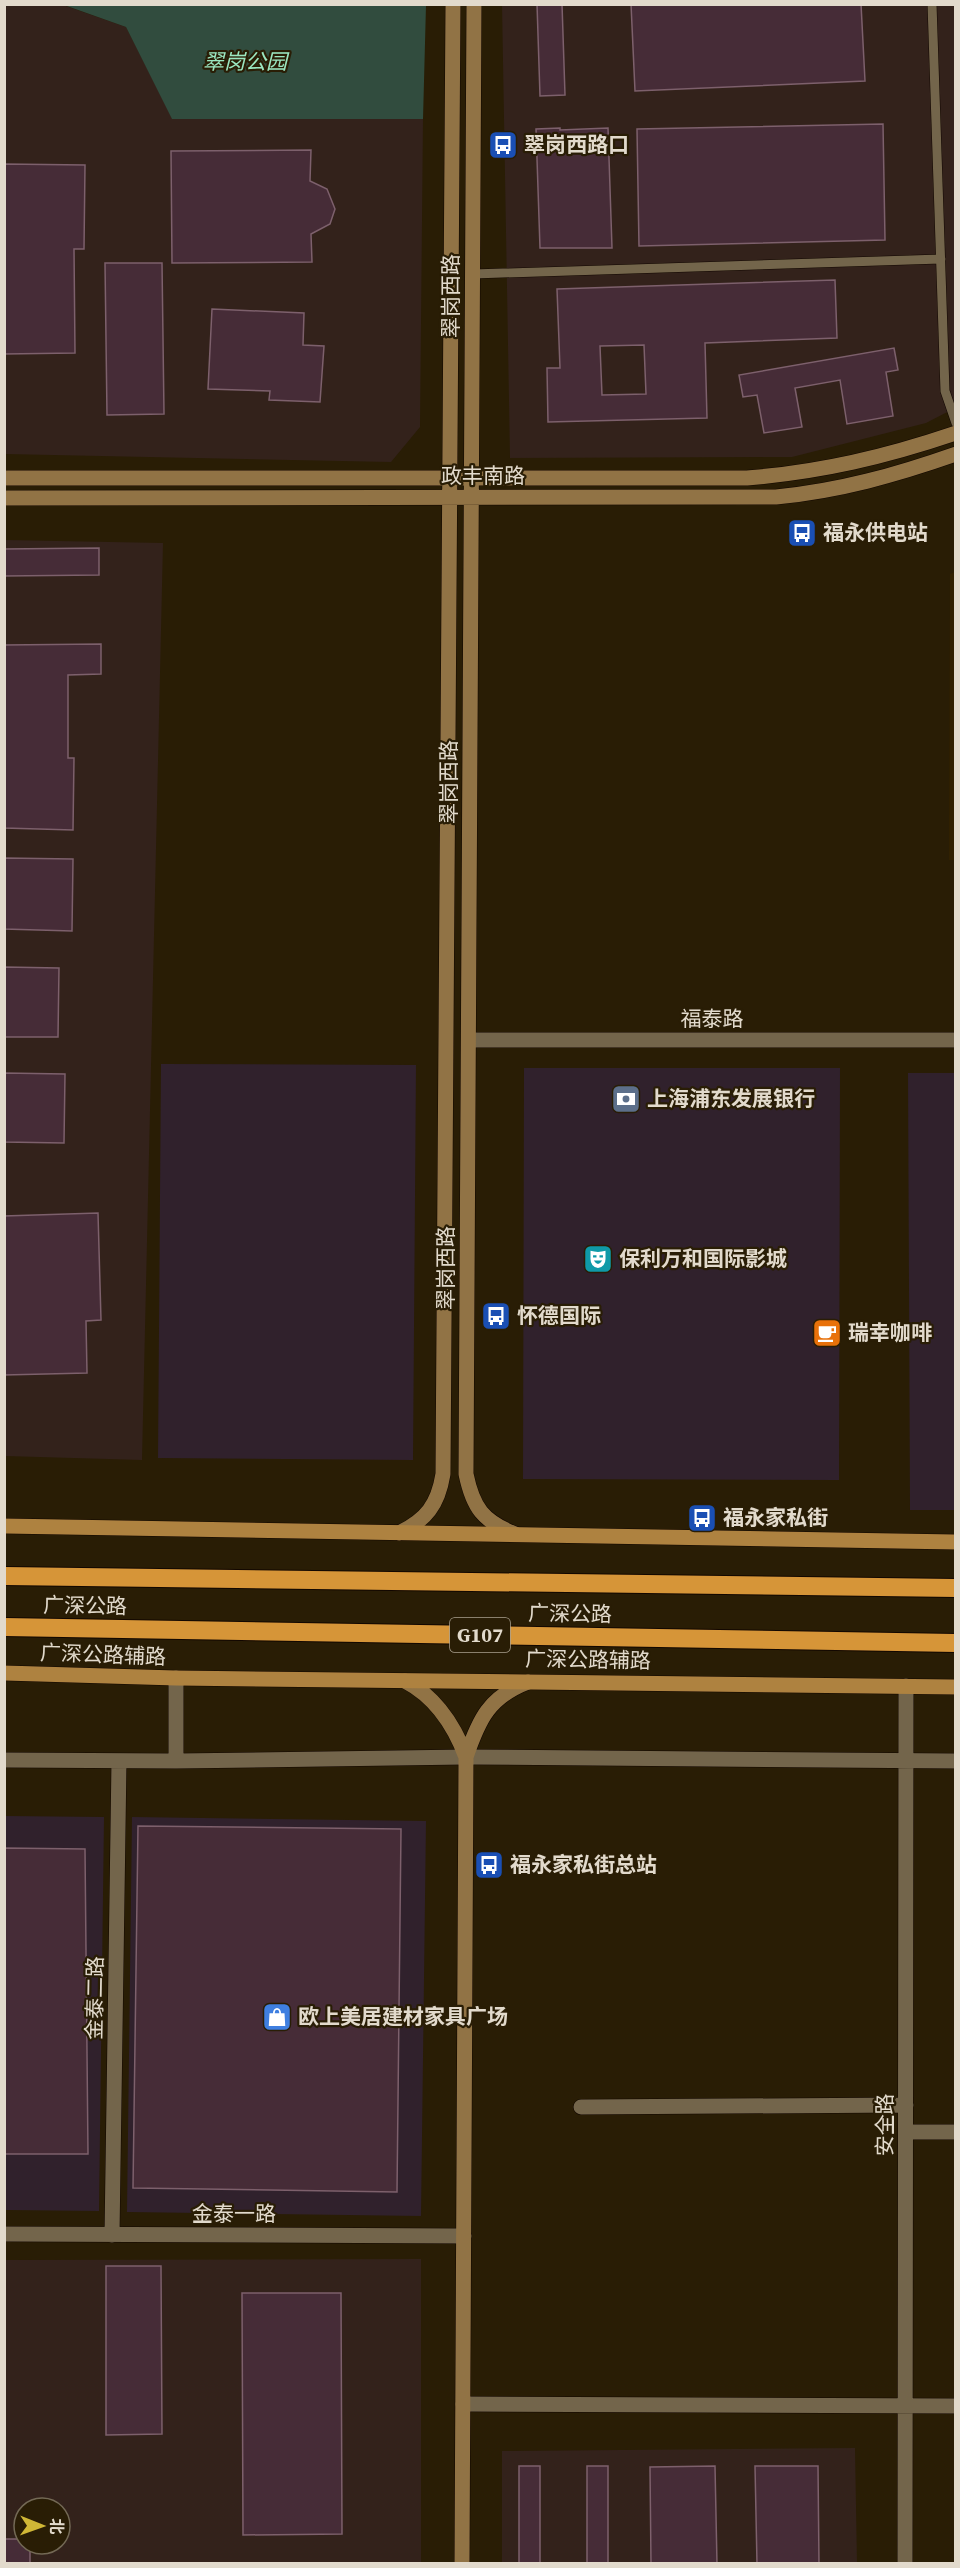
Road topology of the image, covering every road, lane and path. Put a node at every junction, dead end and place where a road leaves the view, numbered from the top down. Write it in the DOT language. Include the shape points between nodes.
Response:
graph roads {
  1 [pos="453,4"];
  2 [pos="474,4"];
  3 [pos="932,4"];
  4 [pos="941,259"];
  5 [pos="473,274"];
  6 [pos="956,423"];
  7 [pos="956,433"];
  8 [pos="956,454"];
  9 [pos="4,478"];
  10 [pos="449,478"];
  11 [pos="472,478"];
  12 [pos="449,497"];
  13 [pos="472,497"];
  14 [pos="4,498"];
  15 [pos="469,1040"];
  16 [pos="956,1040"];
  17 [pos="443,1423"];
  18 [pos="467,1423"];
  19 [pos="4,1526"];
  20 [pos="399,1533"];
  21 [pos="518,1535"];
  22 [pos="956,1542"];
  23 [pos="4,1576"];
  24 [pos="956,1588"];
  25 [pos="4,1627"];
  26 [pos="956,1643"];
  27 [pos="4,1673"];
  28 [pos="176,1678"];
  29 [pos="534,1680"];
  30 [pos="405,1681"];
  31 [pos="906,1686"];
  32 [pos="956,1687"];
  33 [pos="466,1757"];
  34 [pos="4,1760"];
  35 [pos="119,1761"];
  36 [pos="176,1761"];
  37 [pos="906,1761"];
  38 [pos="956,1761"];
  39 [pos="906,2105"];
  40 [pos="581,2107"];
  41 [pos="906,2132"];
  42 [pos="956,2132"];
  43 [pos="4,2234"];
  44 [pos="112,2235"];
  45 [pos="464,2236"];
  46 [pos="463,2404"];
  47 [pos="905,2406"];
  48 [pos="956,2406"];
  49 [pos="462,2564"];
  50 [pos="905,2564"];
  1 -- 10 [label="main road, 翠岗西路"];
  2 -- 5 [label="main road, 翠岗西路"];
  3 -- 4 [label="lane"];
  4 -- 5 [label="lane"];
  4 -- 6 [label="lane" via="945,391"];
  5 -- 11 [label="main road, 翠岗西路"];
  7 -- 11 [label="main road, 政丰南路" via="850,465 796,474 705,479"];
  8 -- 13 [label="main road, 政丰南路" via="867,483 776,497"];
  9 -- 10 [label="main road, 政丰南路"];
  10 -- 11 [label="main road, 政丰南路"];
  10 -- 12 [label="main road, 翠岗西路"];
  11 -- 13 [label="main road, 翠岗西路"];
  12 -- 13 [label="main road, 政丰南路"];
  12 -- 14 [label="main road, 政丰南路"];
  12 -- 17 [label="main road, 翠岗西路"];
  13 -- 15 [label="main road, 翠岗西路"];
  15 -- 16 [label="street, 福泰路"];
  15 -- 18 [label="main road, 翠岗西路"];
  17 -- 18 [label="main road" via="455,1427"];
  17 -- 20 [label="main road, 翠岗西路" via="440,1493 432,1510 418,1524"];
  18 -- 21 [label="main road, 翠岗西路" via="466,1474 471,1496 482,1514 497,1527"];
  19 -- 20 [label="main road"];
  20 -- 21 [label="main road"];
  21 -- 22 [label="main road"];
  23 -- 24 [label="highway, 广深公路"];
  25 -- 26 [label="highway, 广深公路 / G107"];
  27 -- 28 [label="main road, 广深公路辅路"];
  28 -- 30 [label="main road, 广深公路辅路"];
  28 -- 36 [label="street"];
  29 -- 30 [label="main road, 广深公路辅路"];
  29 -- 31 [label="main road, 广深公路辅路"];
  29 -- 33 [label="main road" via="491,1704 476,1727"];
  30 -- 33 [label="main road" via="423,1690 438,1706 458,1736"];
  31 -- 32 [label="main road, 广深公路辅路"];
  31 -- 37 [label="street, 安全路"];
  33 -- 36 [label="street"];
  33 -- 37 [label="street"];
  33 -- 45 [label="main road"];
  34 -- 35 [label="street"];
  35 -- 36 [label="street"];
  35 -- 44 [label="street, 金泰二路"];
  37 -- 38 [label="street"];
  37 -- 39 [label="street, 安全路"];
  39 -- 40 [label="street"];
  39 -- 41 [label="street, 安全路"];
  41 -- 42 [label="street"];
  41 -- 47 [label="street, 安全路"];
  43 -- 44 [label="street, 金泰一路"];
  44 -- 45 [label="street, 金泰一路"];
  45 -- 46 [label="main road"];
  46 -- 47 [label="street"];
  46 -- 49 [label="main road"];
  47 -- 48 [label="street"];
  47 -- 50 [label="street, 安全路"];
}
